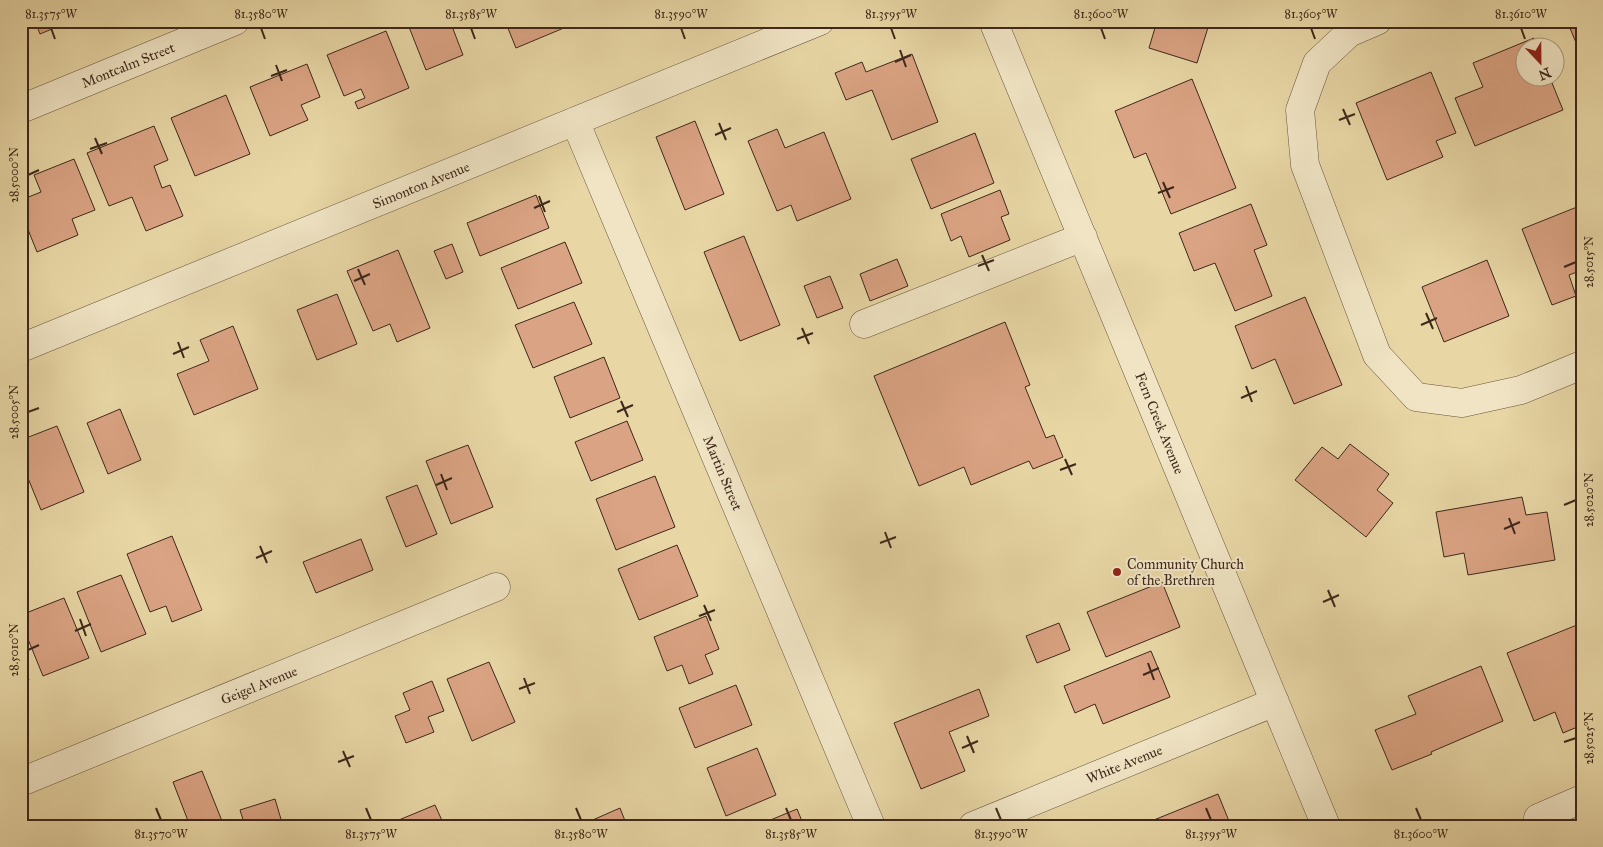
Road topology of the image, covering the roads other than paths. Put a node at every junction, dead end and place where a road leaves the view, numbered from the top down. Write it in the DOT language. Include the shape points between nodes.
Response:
graph roads {
  1 [pos="235,21"];
  2 [pos="820,21"];
  3 [pos="993,21"];
  4 [pos="1377,21"];
  5 [pos="21,109"];
  6 [pos="575,121"];
  7 [pos="1083,236"];
  8 [pos="864,324"];
  9 [pos="21,348"];
  10 [pos="1582,364"];
  11 [pos="496,587"];
  12 [pos="1275,702"];
  13 [pos="21,782"];
  14 [pos="1582,800"];
  15 [pos="1538,818"];
  16 [pos="871,826"];
  17 [pos="972,826"];
  18 [pos="1326,826"];
  1 -- 5 [label="street, Montcalm Street"];
  2 -- 6 [label="street, Simonton Avenue"];
  3 -- 7 [label="street, Fern Creek Avenue"];
  4 -- 10 [label="street" via="1348,33 1318,63 1300,110 1305,165 1377,355 1416,397 1462,403 1521,390"];
  6 -- 9 [label="street, Simonton Avenue"];
  6 -- 16 [label="street, Martin Street"];
  7 -- 8 [label="street"];
  7 -- 12 [label="street, Fern Creek Avenue"];
  11 -- 13 [label="street, Geigel Avenue"];
  12 -- 17 [label="street, White Avenue"];
  12 -- 18 [label="street, Fern Creek Avenue"];
  14 -- 15 [label="street"];
}
